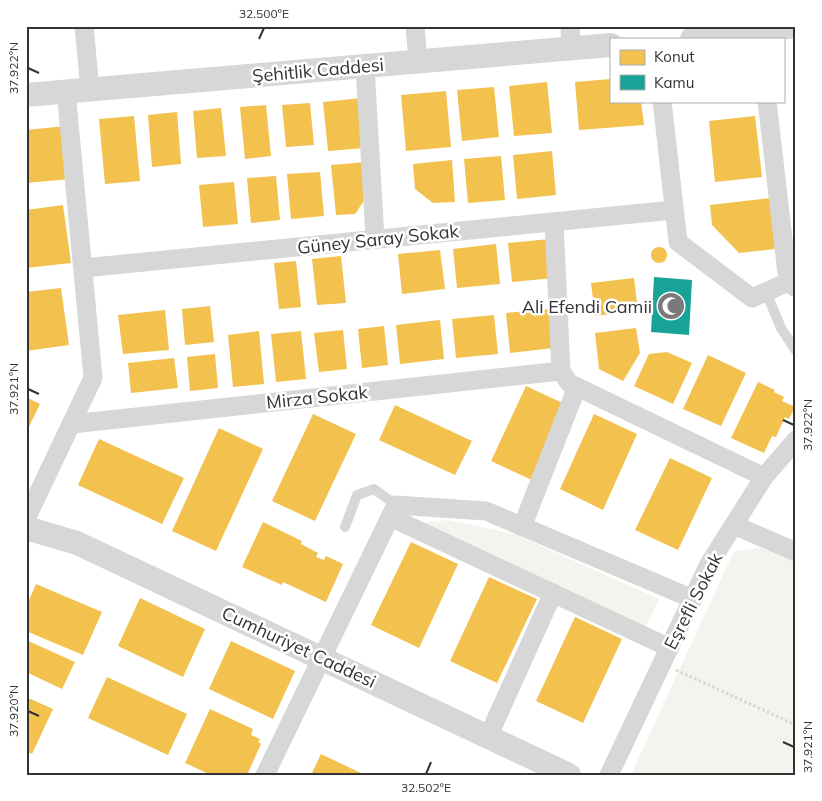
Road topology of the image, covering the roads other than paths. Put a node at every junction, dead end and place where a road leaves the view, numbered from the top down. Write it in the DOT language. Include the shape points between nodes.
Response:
graph roads {
  1 [pos="84,26"];
  2 [pos="415,26"];
  3 [pos="796,26"];
  4 [pos="733,30"];
  5 [pos="759,35"];
  6 [pos="570,38"];
  7 [pos="697,38"];
  8 [pos="610,46"];
  9 [pos="418,61"];
  10 [pos="365,66"];
  11 [pos="90,89"];
  12 [pos="66,91"];
  13 [pos="26,95"];
  14 [pos="662,102"];
  15 [pos="766,102"];
  16 [pos="674,210"];
  17 [pos="554,222"];
  18 [pos="376,239"];
  19 [pos="83,268"];
  20 [pos="792,285"];
  21 [pos="766,292"];
  22 [pos="796,351"];
  23 [pos="562,371"];
  24 [pos="577,387"];
  25 [pos="72,424"];
  26 [pos="796,440"];
  27 [pos="764,477"];
  28 [pos="393,511"];
  29 [pos="26,519"];
  30 [pos="734,525"];
  31 [pos="345,527"];
  32 [pos="522,527"];
  33 [pos="26,528"];
  34 [pos="796,552"];
  35 [pos="553,593"];
  36 [pos="693,599"];
  37 [pos="666,655"];
  38 [pos="321,658"];
  39 [pos="488,737"];
  40 [pos="265,775"];
  41 [pos="569,775"];
  42 [pos="609,775"];
  1 -- 11 [label="street"];
  2 -- 9 [label="street"];
  3 -- 5 [label="street"];
  4 -- 5 [label="street"];
  4 -- 7 [label="street"];
  6 -- 8 [label="street, Şehitlik Caddesi"];
  6 -- 9 [label="street, Şehitlik Caddesi"];
  9 -- 10 [label="street, Şehitlik Caddesi"];
  10 -- 11 [label="street, Şehitlik Caddesi"];
  10 -- 18 [label="street"];
  11 -- 12 [label="street, Şehitlik Caddesi"];
  12 -- 13 [label="street, Şehitlik Caddesi"];
  12 -- 19 [label="street"];
  14 -- 16 [label="street"];
  15 -- 20 [label="street"];
  16 -- 17 [label="street, Güney Saray Sokak"];
  16 -- 21 [label="street" via="678,242 752,298"];
  17 -- 18 [label="street, Güney Saray Sokak"];
  17 -- 23 [label="street"];
  18 -- 19 [label="street, Güney Saray Sokak"];
  19 -- 25 [label="street" via="93,378"];
  20 -- 21 [label="street"];
  21 -- 22 [label="lane" via="781,328"];
  23 -- 24 [label="street" via="569,383"];
  23 -- 25 [label="street, Mirza Sokak"];
  24 -- 27 [label="street"];
  24 -- 32 [label="street"];
  25 -- 29 [label="street"];
  26 -- 27 [label="street, Eşrefli Sokak"];
  27 -- 30 [label="street, Eşrefli Sokak"];
  28 -- 31 [label="lane" via="374,489 357,495"];
  28 -- 32 [label="street" via="486,511"];
  28 -- 35 [label="street"];
  28 -- 38 [label="street"];
  30 -- 34 [label="street"];
  30 -- 36 [label="street, Eşrefli Sokak" via="709,564"];
  32 -- 36 [label="street"];
  33 -- 38 [label="street, Cumhuriyet Caddesi" via="77,543"];
  35 -- 37 [label="street"];
  35 -- 39 [label="street"];
  36 -- 37 [label="street, Eşrefli Sokak"];
  37 -- 42 [label="street, Eşrefli Sokak"];
  38 -- 39 [label="street, Cumhuriyet Caddesi"];
  38 -- 40 [label="street"];
  39 -- 41 [label="street, Cumhuriyet Caddesi"];
}
